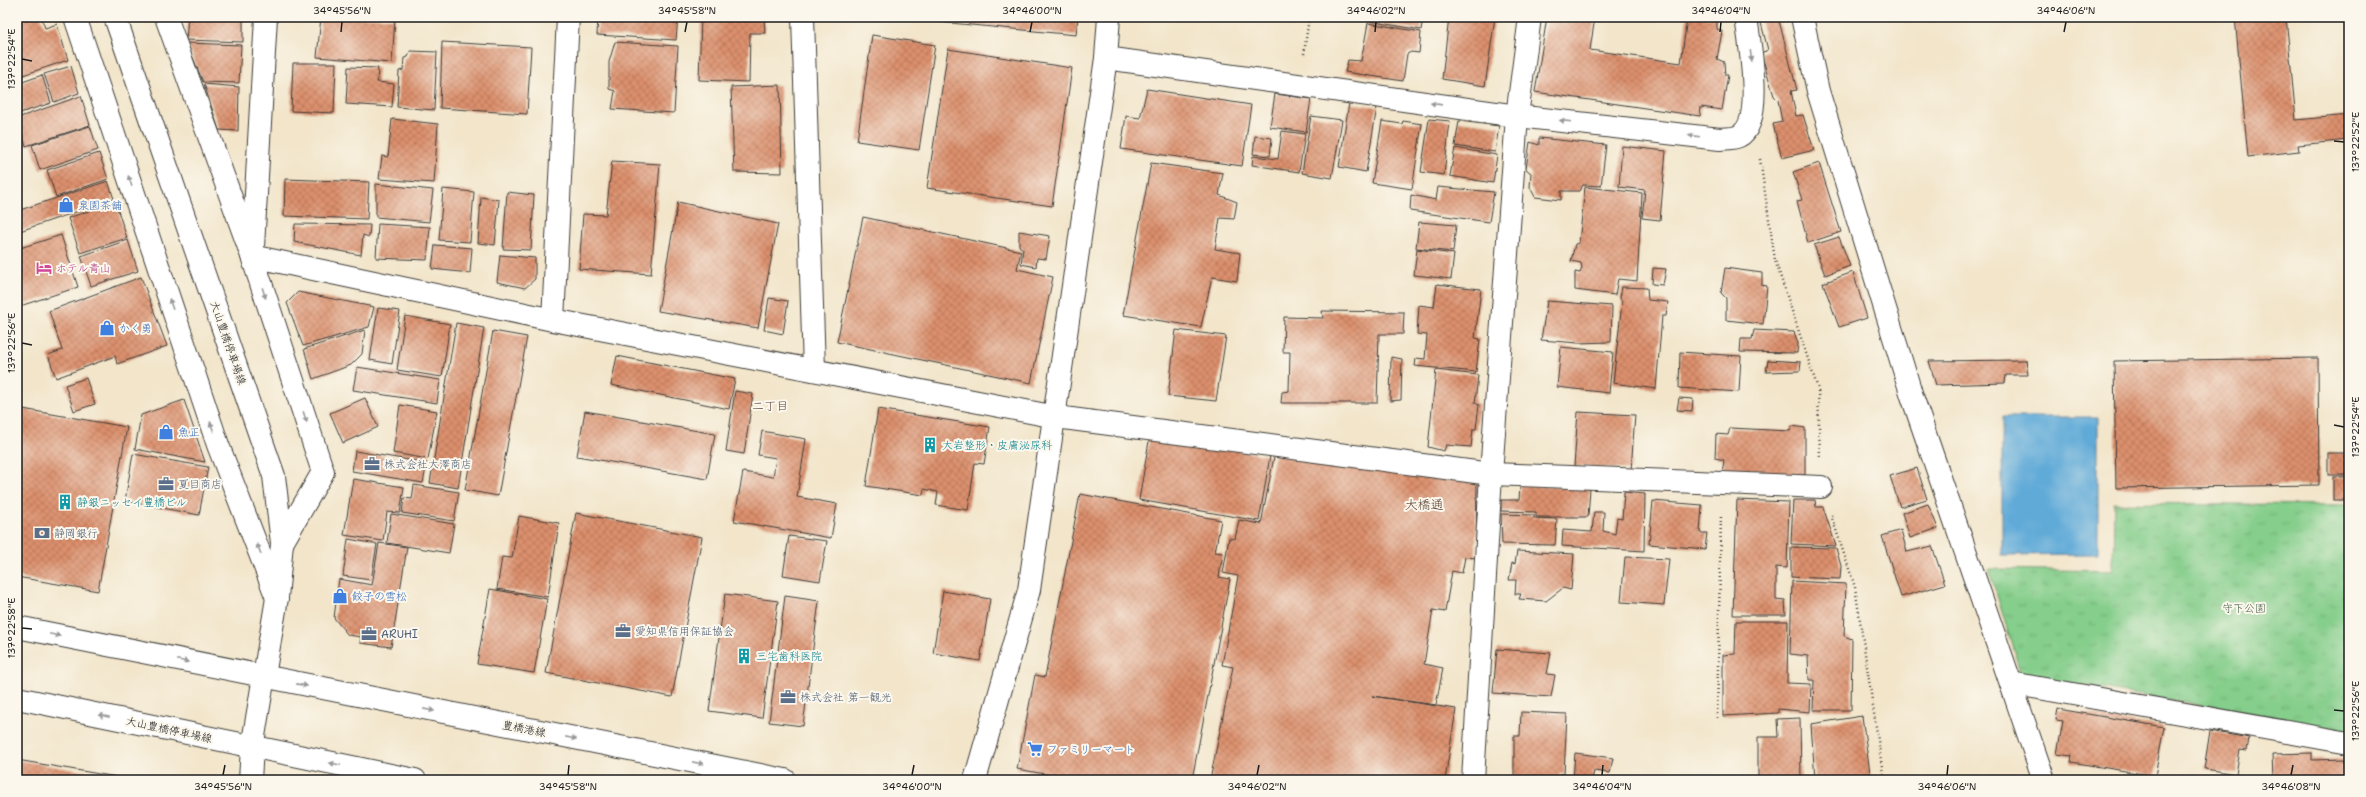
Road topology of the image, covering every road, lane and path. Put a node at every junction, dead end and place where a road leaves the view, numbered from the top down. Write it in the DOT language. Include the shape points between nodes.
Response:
graph roads {
  1 [pos="75,17"];
  2 [pos="115,17"];
  3 [pos="166,17"];
  4 [pos="266,17"];
  5 [pos="568,17"];
  6 [pos="804,17"];
  7 [pos="1109,17"];
  8 [pos="1309,17"];
  9 [pos="1530,17"];
  10 [pos="1746,17"];
  11 [pos="1802,17"];
  12 [pos="1106,58"];
  13 [pos="1301,84"];
  14 [pos="1517,116"];
  15 [pos="1747,128"];
  16 [pos="252,256"];
  17 [pos="554,320"];
  18 [pos="814,370"];
  19 [pos="1056,417"];
  20 [pos="1491,474"];
  21 [pos="1721,484"];
  22 [pos="1821,488"];
  23 [pos="282,543"];
  24 [pos="277,598"];
  25 [pos="17,627"];
  26 [pos="264,678"];
  27 [pos="2011,684"];
  28 [pos="17,698"];
  29 [pos="1717,718"];
  30 [pos="2349,743"];
  31 [pos="252,748"];
  32 [pos="250,780"];
  33 [pos="415,780"];
  34 [pos="785,780"];
  35 [pos="975,780"];
  36 [pos="1473,780"];
  37 [pos="1884,780"];
  38 [pos="2044,780"];
  24 -- 1 [label="street, one-way" via="218,444"];
  2 -- 23 [label="street, 大山豊橋停車場線" via="274,476"];
  3 -- 16 [label="street"];
  4 -- 16 [label="street"];
  5 -- 17 [label="street"];
  6 -- 18 [label="street"];
  7 -- 12 [label="street"];
  8 -- 13 [label="path"];
  9 -- 14 [label="street"];
  10 -- 15 [label="street, one-way" via="1754,104"];
  11 -- 27 [label="street" via="1818,91 1912,396"];
  12 -- 13 [label="street"];
  12 -- 19 [label="street"];
  14 -- 13 [label="street, one-way"];
  15 -- 14 [label="street, one-way" via="1738,136 1720,139"];
  14 -- 20 [label="street"];
  15 -- 22 [label="path" via="1758,149 1775,260 1818,389"];
  16 -- 17 [label="street"];
  16 -- 23 [label="street, one-way" via="323,472"];
  17 -- 18 [label="street"];
  18 -- 19 [label="street"];
  19 -- 20 [label="street"];
  19 -- 35 [label="street" via="1030,590"];
  20 -- 21 [label="street"];
  20 -- 36 [label="street"];
  21 -- 22 [label="street"];
  21 -- 29 [label="path"];
  22 -- 37 [label="path" via="1855,587"];
  23 -- 24 [label="street, 大山豊橋停車場線"];
  24 -- 26 [label="street, 大山豊橋停車場線"];
  25 -- 26 [label="street, one-way"];
  26 -- 31 [label="street, 大山豊橋停車場線"];
  26 -- 34 [label="street, 豊橋港線, one-way"];
  27 -- 30 [label="street"];
  27 -- 38 [label="street"];
  31 -- 28 [label="street, 大山豊橋停車場線, one-way"];
  31 -- 32 [label="street"];
  33 -- 31 [label="street, one-way"];
}
